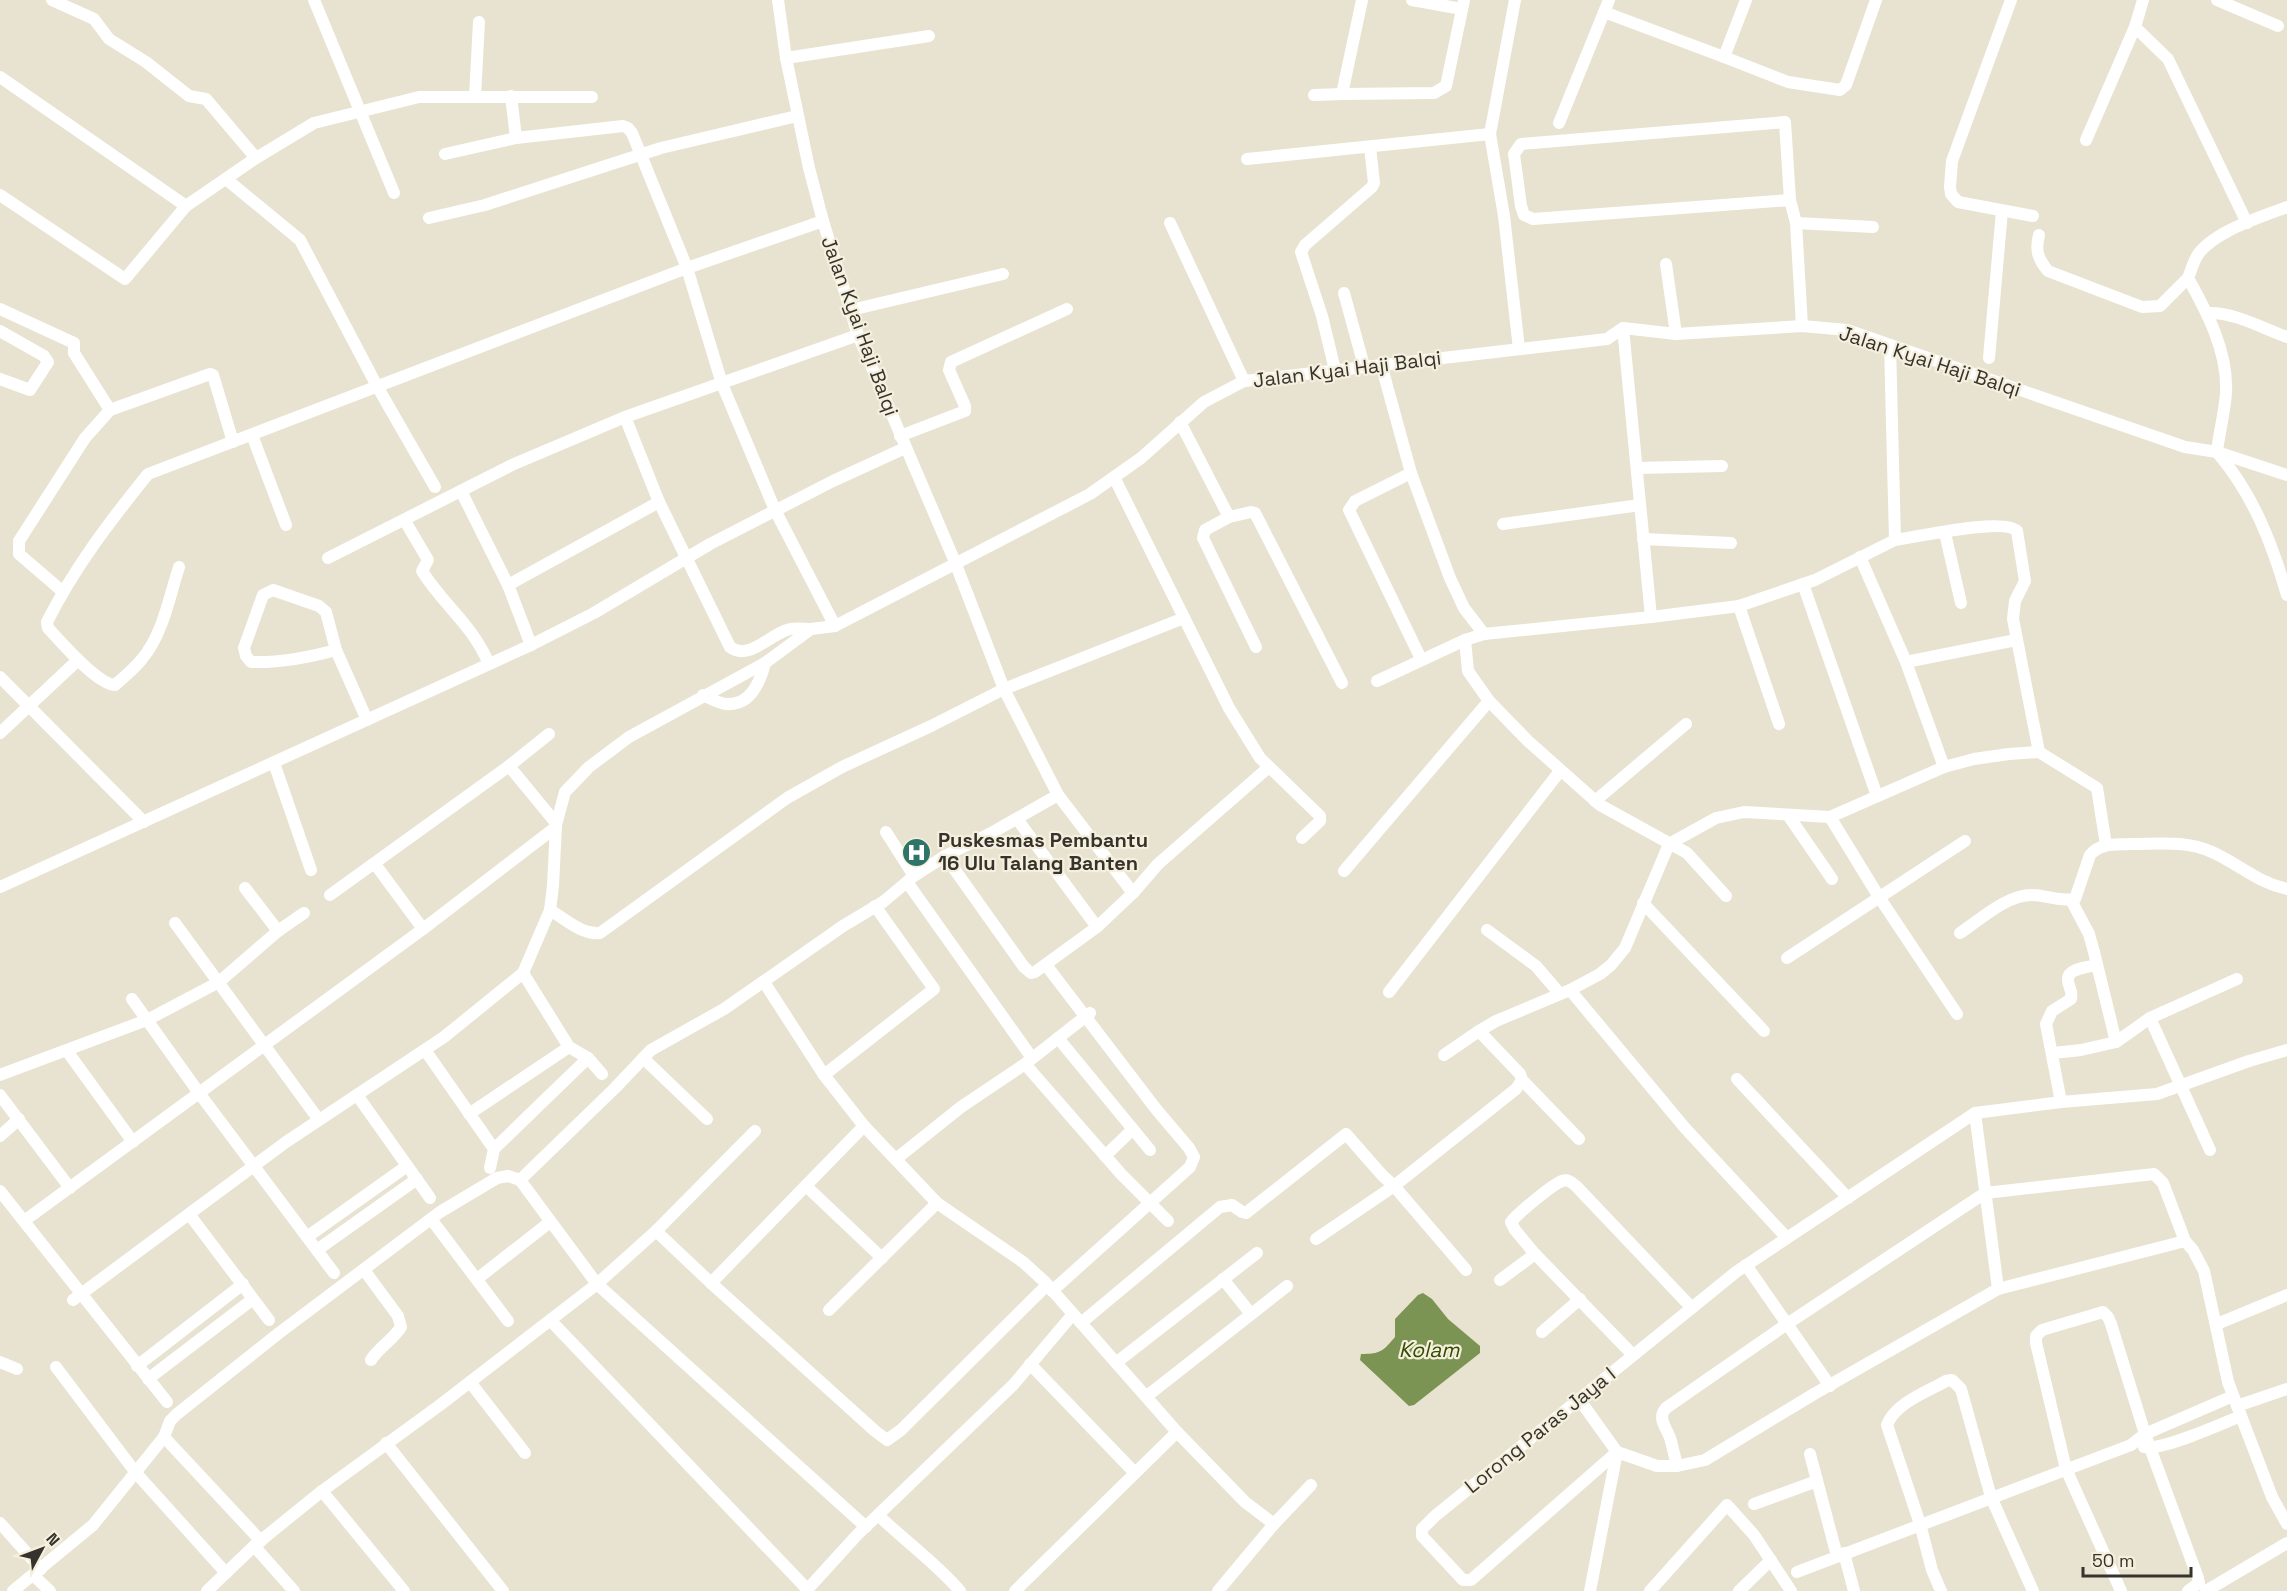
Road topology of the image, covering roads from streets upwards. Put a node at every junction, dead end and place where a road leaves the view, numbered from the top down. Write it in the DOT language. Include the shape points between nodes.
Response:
graph roads {
  1 [pos="52,0"];
  2 [pos="314,0"];
  3 [pos="778,0"];
  4 [pos="1362,0"];
  5 [pos="1412,0"];
  6 [pos="1515,0"];
  7 [pos="1609,0"];
  8 [pos="1746,0"];
  9 [pos="1876,0"];
  10 [pos="2011,0"];
  11 [pos="2143,0"];
  12 [pos="2217,0"];
  13 [pos="1463,4"];
  14 [pos="1604,12"];
  15 [pos="479,22"];
  16 [pos="2278,26"];
  17 [pos="2135,27"];
  18 [pos="929,36"];
  19 [pos="1724,57"];
  20 [pos="786,58"];
  21 [pos="0,77"];
  22 [pos="1342,94"];
  23 [pos="1314,95"];
  24 [pos="511,96"];
  25 [pos="475,97"];
  26 [pos="592,97"];
  27 [pos="361,111"];
  28 [pos="796,116"];
  29 [pos="1559,123"];
  30 [pos="1490,134"];
  31 [pos="516,138"];
  32 [pos="2086,140"];
  33 [pos="1370,147"];
  34 [pos="445,154"];
  35 [pos="639,156"];
  36 [pos="256,158"];
  37 [pos="1247,159"];
  38 [pos="226,179"];
  39 [pos="394,193"];
  40 [pos="0,195"];
  41 [pos="1790,200"];
  42 [pos="186,206"];
  43 [pos="2287,207"];
  44 [pos="2002,211"];
  45 [pos="2033,216"];
  46 [pos="429,218"];
  47 [pos="823,221"];
  48 [pos="1170,223"];
  49 [pos="1796,223"];
  50 [pos="2247,223"];
  51 [pos="1873,227"];
  52 [pos="2039,235"];
  53 [pos="1666,264"];
  54 [pos="687,268"];
  55 [pos="1004,274"];
  56 [pos="2188,278"];
  57 [pos="1344,293"];
  58 [pos="0,309"];
  59 [pos="1067,309"];
  60 [pos="851,310"];
  61 [pos="2208,313"];
  62 [pos="1802,327"];
  63 [pos="1623,328"];
  64 [pos="0,331"];
  65 [pos="1676,334"];
  66 [pos="858,335"];
  67 [pos="2287,337"];
  68 [pos="1890,345"];
  69 [pos="1519,349"];
  70 [pos="1989,358"];
  71 [pos="1381,364"];
  72 [pos="1364,366"];
  73 [pos="1335,370"];
  74 [pos="0,379"];
  75 [pos="1244,381"];
  76 [pos="722,384"];
  77 [pos="377,386"];
  78 [pos="110,410"];
  79 [pos="625,417"];
  80 [pos="1180,422"];
  81 [pos="252,435"];
  82 [pos="900,436"];
  83 [pos="233,442"];
  84 [pos="905,448"];
  85 [pos="2217,452"];
  86 [pos="1722,466"];
  87 [pos="1636,468"];
  88 [pos="1411,473"];
  89 [pos="2287,475"];
  90 [pos="1114,477"];
  91 [pos="435,487"];
  92 [pos="461,491"];
  93 [pos="658,502"];
  94 [pos="1640,505"];
  95 [pos="775,510"];
  96 [pos="1229,517"];
  97 [pos="405,521"];
  98 [pos="1503,524"];
  99 [pos="286,525"];
  100 [pos="1945,533"];
  101 [pos="1643,539"];
  102 [pos="1895,540"];
  103 [pos="1731,543"];
  104 [pos="687,557"];
  105 [pos="1860,557"];
  106 [pos="328,558"];
  107 [pos="955,562"];
  108 [pos="179,567"];
  109 [pos="1803,584"];
  110 [pos="508,585"];
  111 [pos="2286,589"];
  112 [pos="62,591"];
  113 [pos="1961,603"];
  114 [pos="1739,606"];
  115 [pos="1651,617"];
  116 [pos="1184,618"];
  117 [pos="835,626"];
  118 [pos="811,629"];
  119 [pos="1485,634"];
  120 [pos="1465,640"];
  121 [pos="2016,640"];
  122 [pos="531,645"];
  123 [pos="1256,647"];
  124 [pos="336,650"];
  125 [pos="1421,659"];
  126 [pos="78,660"];
  127 [pos="1906,662"];
  128 [pos="765,663"];
  129 [pos="489,664"];
  130 [pos="0,677"];
  131 [pos="1377,681"];
  132 [pos="1342,683"];
  133 [pos="1004,689"];
  134 [pos="703,695"];
  135 [pos="1489,701"];
  136 [pos="30,707"];
  137 [pos="367,720"];
  138 [pos="1686,724"];
  139 [pos="1779,724"];
  140 [pos="0,733"];
  141 [pos="549,734"];
  142 [pos="2039,752"];
  143 [pos="274,763"];
  144 [pos="508,766"];
  145 [pos="1269,766"];
  146 [pos="1944,767"];
  147 [pos="1560,771"];
  148 [pos="1058,795"];
  149 [pos="1877,796"];
  150 [pos="1595,801"];
  151 [pos="1788,815"];
  152 [pos="1830,817"];
  153 [pos="1017,819"];
  154 [pos="144,822"];
  155 [pos="556,825"];
  156 [pos="886,832"];
  157 [pos="1302,838"];
  158 [pos="1965,841"];
  159 [pos="1669,844"];
  160 [pos="2106,845"];
  161 [pos="945,856"];
  162 [pos="375,864"];
  163 [pos="311,870"];
  164 [pos="1344,871"];
  165 [pos="910,879"];
  166 [pos="1832,879"];
  167 [pos="0,887"];
  168 [pos="245,888"];
  169 [pos="2287,889"];
  170 [pos="1133,893"];
  171 [pos="330,895"];
  172 [pos="1726,896"];
  173 [pos="1879,897"];
  174 [pos="2071,900"];
  175 [pos="1643,903"];
  176 [pos="875,906"];
  177 [pos="550,910"];
  178 [pos="304,913"];
  179 [pos="175,923"];
  180 [pos="1097,927"];
  181 [pos="423,929"];
  182 [pos="1487,930"];
  183 [pos="278,931"];
  184 [pos="1960,933"];
  185 [pos="1787,958"];
  186 [pos="1046,964"];
  187 [pos="2097,965"];
  188 [pos="523,973"];
  189 [pos="2237,980"];
  190 [pos="219,982"];
  191 [pos="764,982"];
  192 [pos="1389,992"];
  193 [pos="1565,992"];
  194 [pos="132,999"];
  195 [pos="1957,1014"];
  196 [pos="1088,1015"];
  197 [pos="2150,1018"];
  198 [pos="147,1020"];
  199 [pos="1764,1031"];
  200 [pos="1479,1032"];
  201 [pos="1058,1038"];
  202 [pos="2116,1042"];
  203 [pos="265,1044"];
  204 [pos="569,1047"];
  205 [pos="425,1050"];
  206 [pos="2287,1050"];
  207 [pos="67,1051"];
  208 [pos="2053,1053"];
  209 [pos="1444,1054"];
  210 [pos="588,1058"];
  211 [pos="643,1058"];
  212 [pos="1029,1061"];
  213 [pos="602,1074"];
  214 [pos="0,1075"];
  215 [pos="824,1075"];
  216 [pos="1737,1079"];
  217 [pos="1522,1080"];
  218 [pos="2180,1085"];
  219 [pos="199,1093"];
  220 [pos="0,1095"];
  221 [pos="357,1095"];
  222 [pos="2061,1102"];
  223 [pos="1975,1113"];
  224 [pos="469,1114"];
  225 [pos="19,1119"];
  226 [pos="707,1119"];
  227 [pos="319,1120"];
  228 [pos="864,1126"];
  229 [pos="1132,1130"];
  230 [pos="755,1131"];
  231 [pos="0,1136"];
  232 [pos="1579,1139"];
  233 [pos="133,1142"];
  234 [pos="494,1149"];
  235 [pos="1150,1150"];
  236 [pos="2210,1150"];
  237 [pos="1105,1156"];
  238 [pos="896,1160"];
  239 [pos="254,1166"];
  240 [pos="407,1166"];
  241 [pos="490,1168"];
  242 [pos="417,1179"];
  243 [pos="520,1180"];
  244 [pos="806,1186"];
  245 [pos="1395,1186"];
  246 [pos="70,1188"];
  247 [pos="0,1191"];
  248 [pos="1985,1193"];
  249 [pos="430,1198"];
  250 [pos="1848,1198"];
  251 [pos="937,1203"];
  252 [pos="1149,1203"];
  253 [pos="189,1214"];
  254 [pos="431,1219"];
  255 [pos="24,1221"];
  256 [pos="1168,1221"];
  257 [pos="550,1222"];
  258 [pos="656,1231"];
  259 [pos="307,1237"];
  260 [pos="1787,1238"];
  261 [pos="1316,1239"];
  262 [pos="2185,1241"];
  263 [pos="317,1250"];
  264 [pos="1257,1253"];
  265 [pos="1535,1254"];
  266 [pos="882,1258"];
  267 [pos="1746,1265"];
  268 [pos="364,1270"];
  269 [pos="1466,1270"];
  270 [pos="334,1273"];
  271 [pos="477,1279"];
  272 [pos="1223,1279"];
  273 [pos="1500,1280"];
  274 [pos="711,1283"];
  275 [pos="243,1284"];
  276 [pos="597,1284"];
  277 [pos="1287,1286"];
  278 [pos="1049,1288"];
  279 [pos="1998,1289"];
  280 [pos="2287,1295"];
  281 [pos="77,1297"];
  282 [pos="254,1299"];
  283 [pos="1580,1299"];
  284 [pos="1692,1308"];
  285 [pos="829,1310"];
  286 [pos="1251,1314"];
  287 [pos="1077,1319"];
  288 [pos="269,1320"];
  289 [pos="508,1321"];
  290 [pos="550,1321"];
  291 [pos="1787,1324"];
  292 [pos="2217,1324"];
  293 [pos="1542,1332"];
  294 [pos="1633,1355"];
  295 [pos="371,1360"];
  296 [pos="0,1362"];
  297 [pos="1117,1362"];
  298 [pos="1030,1364"];
  299 [pos="137,1365"];
  300 [pos="56,1367"];
  301 [pos="17,1369"];
  302 [pos="147,1379"];
  303 [pos="470,1382"];
  304 [pos="1830,1386"];
  305 [pos="2287,1389"];
  306 [pos="1147,1396"];
  307 [pos="1579,1399"];
  308 [pos="166,1402"];
  309 [pos="2237,1406"];
  310 [pos="2183,1418"];
  311 [pos="1177,1432"];
  312 [pos="2145,1434"];
  313 [pos="2192,1435"];
  314 [pos="164,1437"];
  315 [pos="386,1443"];
  316 [pos="2131,1445"];
  317 [pos="2151,1449"];
  318 [pos="1617,1452"];
  319 [pos="525,1453"];
  320 [pos="1810,1454"];
  321 [pos="1677,1466"];
  322 [pos="2066,1469"];
  323 [pos="136,1473"];
  324 [pos="1135,1473"];
  325 [pos="1817,1481"];
  326 [pos="1311,1485"];
  327 [pos="322,1491"];
  328 [pos="1991,1497"];
  329 [pos="1754,1504"];
  330 [pos="878,1515"];
  331 [pos="2286,1520"];
  332 [pos="0,1523"];
  333 [pos="1274,1524"];
  334 [pos="1920,1524"];
  335 [pos="866,1527"];
  336 [pos="257,1543"];
  337 [pos="2287,1543"];
  338 [pos="1840,1555"];
  339 [pos="1772,1560"];
  340 [pos="37,1572"];
  341 [pos="1797,1572"];
  342 [pos="226,1573"];
  343 [pos="807,1590"];
  344 [pos="13,1591"];
  345 [pos="50,1591"];
  346 [pos="207,1591"];
  347 [pos="294,1591"];
  348 [pos="404,1591"];
  349 [pos="503,1591"];
  350 [pos="960,1591"];
  351 [pos="1015,1591"];
  352 [pos="1218,1591"];
  353 [pos="1590,1591"];
  354 [pos="1650,1591"];
  355 [pos="1739,1591"];
  356 [pos="1791,1591"];
  357 [pos="1854,1591"];
  358 [pos="1941,1591"];
  359 [pos="2033,1591"];
  360 [pos="2121,1591"];
  361 [pos="2188,1591"];
  362 [pos="2206,1591"];
  1 -- 36 [label="street" via="94,19 110,39 189,96 206,99"];
  2 -- 27 [label="street"];
  3 -- 20 [label="street, Jalan Kyai Haji Balqi"];
  4 -- 22 [label="street"];
  5 -- 13 [label="street"];
  6 -- 30 [label="street"];
  7 -- 14 [label="street"];
  8 -- 19 [label="street"];
  9 -- 19 [label="street" via="1846,85 1840,90 1788,82"];
  10 -- 44 [label="street" via="1952,161 1950,187 1958,202"];
  11 -- 17 [label="street"];
  12 -- 16 [label="street"];
  13 -- 22 [label="street" via="1446,86 1434,93"];
  14 -- 19 [label="street"];
  14 -- 29 [label="street"];
  15 -- 25 [label="street"];
  17 -- 32 [label="street"];
  17 -- 50 [label="street" via="2168,59"];
  18 -- 20 [label="street"];
  20 -- 28 [label="street, Jalan Kyai Haji Balqi"];
  21 -- 42 [label="street"];
  22 -- 23 [label="street"];
  24 -- 25 [label="street"];
  24 -- 26 [label="street"];
  24 -- 31 [label="street"];
  25 -- 27 [label="street" via="419,98"];
  27 -- 36 [label="street" via="314,123"];
  27 -- 39 [label="street"];
  28 -- 35 [label="street"];
  28 -- 47 [label="street, Jalan Kyai Haji Balqi"];
  30 -- 33 [label="street"];
  30 -- 69 [label="street"];
  31 -- 34 [label="street"];
  31 -- 35 [label="street" via="622,126 632,133"];
  33 -- 37 [label="street"];
  33 -- 73 [label="street" via="1372,187 1301,252"];
  35 -- 46 [label="street" via="484,205"];
  35 -- 54 [label="street"];
  36 -- 38 [label="street"];
  38 -- 42 [label="street"];
  38 -- 77 [label="street" via="300,240"];
  40 -- 42 [label="street" via="125,279"];
  41 -- 41 [label="street" via="1785,122 1521,144 1514,154 1521,206 1524,215 1533,219"];
  41 -- 49 [label="street"];
  43 -- 50 [label="street"];
  44 -- 45 [label="street"];
  44 -- 70 [label="street"];
  47 -- 54 [label="street"];
  47 -- 60 [label="street, Jalan Kyai Haji Balqi"];
  48 -- 75 [label="street"];
  49 -- 51 [label="street"];
  49 -- 62 [label="street"];
  50 -- 56 [label="street" via="2210,242 2197,256"];
  52 -- 56 [label="street" via="2039,261 2048,271 2142,307 2160,306"];
  53 -- 65 [label="street"];
  54 -- 76 [label="street"];
  54 -- 77 [label="street"];
  55 -- 60 [label="street"];
  56 -- 61 [label="street"];
  57 -- 72 [label="street"];
  58 -- 78 [label="street" via="74,343 74,353"];
  59 -- 82 [label="street" via="951,362 949,369 965,411"];
  60 -- 66 [label="street, Jalan Kyai Haji Balqi"];
  61 -- 67 [label="street" via="2230,316"];
  61 -- 85 [label="street" via="2224,362 2226,391"];
  62 -- 65 [label="street, Jalan Kyai Haji Balqi"];
  62 -- 68 [label="street, Jalan Kyai Haji Balqi" via="1846,330"];
  63 -- 65 [label="street, Jalan Kyai Haji Balqi"];
  63 -- 69 [label="street, Jalan Kyai Haji Balqi" via="1607,339"];
  63 -- 87 [label="street"];
  64 -- 74 [label="street" via="48,362 30,390"];
  66 -- 76 [label="street"];
  66 -- 82 [label="street, Jalan Kyai Haji Balqi"];
  68 -- 85 [label="street, Jalan Kyai Haji Balqi" via="2185,447"];
  68 -- 102 [label="street"];
  69 -- 71 [label="street, Jalan Kyai Haji Balqi"];
  71 -- 72 [label="street, Jalan Kyai Haji Balqi"];
  71 -- 88 [label="street"];
  72 -- 73 [label="street, Jalan Kyai Haji Balqi"];
  73 -- 75 [label="street, Jalan Kyai Haji Balqi"];
  75 -- 80 [label="street, Jalan Kyai Haji Balqi" via="1207,399"];
  76 -- 79 [label="street"];
  76 -- 95 [label="street"];
  77 -- 81 [label="street"];
  77 -- 91 [label="street"];
  78 -- 83 [label="street" via="210,374"];
  78 -- 112 [label="street" via="85,438 19,541 19,554"];
  79 -- 92 [label="street"];
  79 -- 93 [label="street"];
  80 -- 90 [label="street, Jalan Kyai Haji Balqi"];
  80 -- 96 [label="street"];
  81 -- 83 [label="street"];
  81 -- 99 [label="street"];
  82 -- 84 [label="street, Jalan Kyai Haji Balqi"];
  83 -- 112 [label="street" via="148,474 105,527"];
  84 -- 95 [label="street"];
  84 -- 107 [label="street, Jalan Kyai Haji Balqi"];
  85 -- 89 [label="street, Jalan Kyai Haji Balqi"];
  85 -- 111 [label="street" via="2248,495 2271,543"];
  86 -- 87 [label="street"];
  87 -- 94 [label="street"];
  88 -- 119 [label="street" via="1450,578 1464,608"];
  88 -- 125 [label="street" via="1355,501 1349,510"];
  90 -- 107 [label="street, Jalan Kyai Haji Balqi" via="1090,494"];
  90 -- 116 [label="street"];
  92 -- 97 [label="street"];
  92 -- 110 [label="street"];
  93 -- 104 [label="street"];
  93 -- 110 [label="street"];
  94 -- 98 [label="street"];
  94 -- 101 [label="street"];
  95 -- 104 [label="street"];
  95 -- 117 [label="street"];
  96 -- 123 [label="street" via="1205,530 1203,538"];
  96 -- 132 [label="street" via="1255,513"];
  97 -- 106 [label="street"];
  97 -- 129 [label="street" via="428,560 422,571 475,635"];
  100 -- 102 [label="street"];
  100 -- 113 [label="street"];
  100 -- 121 [label="street" via="1987,525 2009,526 2017,531 2026,575 2013,610"];
  101 -- 103 [label="street"];
  101 -- 115 [label="street"];
  102 -- 105 [label="street"];
  104 -- 118 [label="street" via="729,646 736,652 745,652 789,629"];
  104 -- 122 [label="street" via="594,613"];
  105 -- 109 [label="street"];
  105 -- 127 [label="street"];
  107 -- 117 [label="street"];
  107 -- 133 [label="street"];
  108 -- 126 [label="street" via="153,642 115,686 105,683"];
  109 -- 114 [label="street"];
  109 -- 149 [label="street"];
  110 -- 122 [label="street"];
  112 -- 126 [label="street" via="46,622"];
  114 -- 115 [label="street"];
  114 -- 139 [label="street"];
  115 -- 119 [label="street"];
  116 -- 133 [label="street"];
  116 -- 145 [label="street" via="1229,708"];
  117 -- 118 [label="street"];
  118 -- 128 [label="street"];
  119 -- 120 [label="street"];
  120 -- 125 [label="street"];
  120 -- 135 [label="street" via="1468,671"];
  121 -- 127 [label="street"];
  121 -- 142 [label="street"];
  122 -- 129 [label="street"];
  124 -- 124 [label="street" via="326,612 273,590 263,595 244,648 251,662 273,663"];
  124 -- 137 [label="street"];
  125 -- 131 [label="street"];
  126 -- 136 [label="street"];
  127 -- 146 [label="street"];
  128 -- 134 [label="street"];
  128 -- 134 [label="street" via="752,694 738,703 724,704"];
  129 -- 137 [label="street"];
  130 -- 136 [label="street"];
  133 -- 148 [label="street"];
  133 -- 177 [label="street" via="842,767 787,798 600,933 581,930"];
  134 -- 155 [label="street" via="630,737 589,767 567,788"];
  135 -- 147 [label="street"];
  135 -- 164 [label="street"];
  136 -- 140 [label="street"];
  136 -- 154 [label="street"];
  137 -- 143 [label="street"];
  138 -- 150 [label="street"];
  141 -- 144 [label="street"];
  142 -- 146 [label="street" via="1974,759"];
  142 -- 160 [label="street" via="2097,788"];
  143 -- 154 [label="street"];
  143 -- 163 [label="street"];
  144 -- 155 [label="street"];
  144 -- 162 [label="street"];
  145 -- 157 [label="street" via="1320,816 1320,821"];
  145 -- 170 [label="street" via="1158,864"];
  146 -- 149 [label="street"];
  147 -- 150 [label="street"];
  147 -- 192 [label="street"];
  148 -- 153 [label="street"];
  148 -- 170 [label="street"];
  149 -- 152 [label="street"];
  150 -- 159 [label="street"];
  151 -- 152 [label="street"];
  151 -- 159 [label="street" via="1744,812 1716,818"];
  151 -- 166 [label="street"];
  152 -- 173 [label="street"];
  153 -- 161 [label="street"];
  153 -- 180 [label="street"];
  154 -- 167 [label="street"];
  155 -- 177 [label="street"];
  155 -- 181 [label="street"];
  156 -- 165 [label="street"];
  158 -- 173 [label="street"];
  159 -- 172 [label="street" via="1697,862"];
  159 -- 175 [label="street"];
  160 -- 169 [label="street" via="2182,843 2214,853 2260,881"];
  160 -- 174 [label="street" via="2090,855 2078,895"];
  161 -- 165 [label="street"];
  161 -- 186 [label="street" via="1028,971 1035,972"];
  162 -- 171 [label="street"];
  162 -- 181 [label="street"];
  165 -- 176 [label="street"];
  165 -- 212 [label="street"];
  168 -- 183 [label="street"];
  170 -- 180 [label="street"];
  173 -- 185 [label="street"];
  173 -- 195 [label="street"];
  174 -- 184 [label="street" via="2020,896"];
  174 -- 187 [label="street" via="2089,934"];
  175 -- 193 [label="street" via="1625,948 1611,965"];
  175 -- 199 [label="street"];
  176 -- 191 [label="street"];
  176 -- 215 [label="street" via="934,989"];
  177 -- 188 [label="street"];
  178 -- 183 [label="street"];
  179 -- 190 [label="street"];
  180 -- 186 [label="street"];
  181 -- 203 [label="street"];
  182 -- 193 [label="street"];
  183 -- 190 [label="street"];
  186 -- 196 [label="street"];
  187 -- 202 [label="street"];
  187 -- 208 [label="street" via="2075,970 2068,976 2071,999 2052,1011 2046,1024"];
  188 -- 204 [label="street"];
  188 -- 205 [label="street"];
  189 -- 197 [label="street"];
  190 -- 198 [label="street"];
  190 -- 203 [label="street"];
  191 -- 211 [label="street"];
  191 -- 215 [label="street"];
  193 -- 200 [label="street"];
  193 -- 260 [label="street"];
  194 -- 198 [label="street"];
  196 -- 201 [label="street"];
  196 -- 252 [label="street" via="1193,1154 1190,1167"];
  197 -- 202 [label="street"];
  197 -- 218 [label="street"];
  198 -- 207 [label="street"];
  198 -- 219 [label="street"];
  200 -- 209 [label="street"];
  200 -- 217 [label="street" via="1518,1071"];
  201 -- 212 [label="street"];
  201 -- 229 [label="street"];
  202 -- 208 [label="street"];
  203 -- 219 [label="street"];
  203 -- 227 [label="street"];
  204 -- 210 [label="street"];
  204 -- 224 [label="street"];
  205 -- 221 [label="street"];
  205 -- 224 [label="street"];
  206 -- 218 [label="street"];
  207 -- 214 [label="street"];
  207 -- 233 [label="street"];
  208 -- 222 [label="street"];
  210 -- 213 [label="street"];
  210 -- 234 [label="street"];
  211 -- 226 [label="street"];
  211 -- 243 [label="street"];
  212 -- 237 [label="street"];
  212 -- 238 [label="street" via="961,1107"];
  215 -- 228 [label="street"];
  216 -- 250 [label="street"];
  217 -- 232 [label="street"];
  217 -- 245 [label="street" via="1516,1089"];
  218 -- 222 [label="street" via="2157,1094"];
  218 -- 236 [label="street"];
  219 -- 233 [label="street"];
  219 -- 239 [label="street"];
  220 -- 225 [label="street"];
  221 -- 227 [label="street"];
  221 -- 240 [label="street"];
  222 -- 223 [label="street"];
  223 -- 248 [label="street"];
  223 -- 250 [label="street, Lorong Paras Jaya I"];
  224 -- 234 [label="street"];
  225 -- 231 [label="street"];
  225 -- 246 [label="street"];
  227 -- 239 [label="street"];
  228 -- 238 [label="street"];
  228 -- 244 [label="street"];
  229 -- 235 [label="street"];
  229 -- 237 [label="street"];
  230 -- 258 [label="street"];
  233 -- 246 [label="street"];
  234 -- 241 [label="street"];
  237 -- 252 [label="street"];
  238 -- 251 [label="street"];
  239 -- 253 [label="street"];
  239 -- 259 [label="street"];
  240 -- 242 [label="street"];
  240 -- 259 [label="street"];
  242 -- 249 [label="street"];
  242 -- 263 [label="street"];
  243 -- 254 [label="street" via="497,1178"];
  243 -- 257 [label="street"];
  244 -- 266 [label="street"];
  244 -- 274 [label="street"];
  245 -- 261 [label="street"];
  245 -- 269 [label="street"];
  245 -- 287 [label="street" via="1344,1135 1246,1213 1232,1204 1220,1207"];
  246 -- 255 [label="street"];
  247 -- 255 [label="street"];
  248 -- 262 [label="street" via="2154,1174 2167,1193"];
  248 -- 279 [label="street"];
  248 -- 291 [label="street"];
  250 -- 260 [label="street, Lorong Paras Jaya I"];
  251 -- 266 [label="street"];
  251 -- 278 [label="street" via="1023,1262"];
  252 -- 256 [label="street"];
  252 -- 278 [label="street"];
  253 -- 275 [label="street"];
  253 -- 281 [label="street"];
  254 -- 268 [label="street"];
  254 -- 271 [label="street"];
  255 -- 281 [label="street"];
  257 -- 271 [label="street"];
  257 -- 276 [label="street"];
  258 -- 274 [label="street"];
  258 -- 276 [label="street"];
  259 -- 263 [label="street"];
  260 -- 267 [label="street, Lorong Paras Jaya I"];
  262 -- 279 [label="street"];
  262 -- 292 [label="street" via="2204,1271"];
  263 -- 270 [label="street"];
  264 -- 272 [label="street"];
  265 -- 273 [label="street"];
  265 -- 283 [label="street"];
  265 -- 284 [label="street" via="1511,1222 1555,1186 1568,1181"];
  266 -- 285 [label="street"];
  267 -- 284 [label="street, Lorong Paras Jaya I"];
  267 -- 291 [label="street"];
  268 -- 295 [label="street" via="398,1316 401,1327"];
  268 -- 314 [label="street" via="177,1414"];
  271 -- 289 [label="street"];
  272 -- 286 [label="street"];
  272 -- 297 [label="street"];
  274 -- 278 [label="street" via="887,1440"];
  275 -- 282 [label="street"];
  275 -- 299 [label="street"];
  276 -- 290 [label="street"];
  276 -- 335 [label="street"];
  277 -- 286 [label="street"];
  278 -- 287 [label="street"];
  279 -- 304 [label="street"];
  280 -- 292 [label="street"];
  281 -- 299 [label="street"];
  282 -- 288 [label="street"];
  282 -- 302 [label="street"];
  283 -- 293 [label="street"];
  283 -- 294 [label="street"];
  284 -- 294 [label="street, Lorong Paras Jaya I"];
  286 -- 306 [label="street"];
  287 -- 297 [label="street"];
  287 -- 298 [label="street"];
  290 -- 303 [label="street"];
  290 -- 343 [label="street"];
  291 -- 304 [label="street"];
  291 -- 321 [label="street" via="1662,1412"];
  292 -- 309 [label="street" via="2228,1382"];
  294 -- 307 [label="street, Lorong Paras Jaya I"];
  296 -- 301 [label="street"];
  297 -- 306 [label="street"];
  298 -- 324 [label="street"];
  298 -- 330 [label="street"];
  299 -- 302 [label="street"];
  300 -- 323 [label="street"];
  302 -- 308 [label="street"];
  303 -- 315 [label="street"];
  303 -- 319 [label="street"];
  304 -- 321 [label="street" via="1705,1460"];
  305 -- 309 [label="street"];
  306 -- 311 [label="street"];
  307 -- 318 [label="street"];
  307 -- 318 [label="street, Lorong Paras Jaya I" via="1429,1520 1422,1536 1463,1580 1471,1580"];
  309 -- 310 [label="street"];
  309 -- 313 [label="street"];
  309 -- 331 [label="street" via="2272,1497"];
  310 -- 312 [label="street"];
  310 -- 313 [label="street"];
  311 -- 324 [label="street"];
  311 -- 333 [label="street" via="1245,1502"];
  312 -- 316 [label="street"];
  312 -- 317 [label="street"];
  312 -- 322 [label="street" via="2116,1336 2105,1313 2042,1330 2036,1336 2037,1356"];
  313 -- 317 [label="street"];
  314 -- 323 [label="street"];
  314 -- 336 [label="street"];
  315 -- 327 [label="street"];
  315 -- 349 [label="street"];
  316 -- 317 [label="street"];
  316 -- 322 [label="street"];
  317 -- 361 [label="street" via="2198,1578 2199,1583"];
  318 -- 321 [label="street" via="1657,1466"];
  318 -- 353 [label="street"];
  320 -- 325 [label="street"];
  322 -- 328 [label="street"];
  322 -- 360 [label="street"];
  323 -- 340 [label="street" via="93,1525"];
  323 -- 342 [label="street"];
  324 -- 351 [label="street"];
  325 -- 329 [label="street"];
  325 -- 338 [label="street"];
  326 -- 333 [label="street"];
  327 -- 336 [label="street"];
  327 -- 348 [label="street"];
  328 -- 334 [label="street"];
  328 -- 334 [label="street" via="1961,1389 1952,1380 1946,1381 1892,1414 1887,1425"];
  328 -- 359 [label="street"];
  330 -- 335 [label="street"];
  330 -- 350 [label="street"];
  332 -- 340 [label="street"];
  333 -- 352 [label="street"];
  334 -- 338 [label="street"];
  334 -- 358 [label="street"];
  335 -- 343 [label="street"];
  336 -- 342 [label="street"];
  336 -- 347 [label="street"];
  337 -- 362 [label="street"];
  338 -- 341 [label="street"];
  338 -- 357 [label="street"];
  339 -- 354 [label="street" via="1727,1504"];
  339 -- 355 [label="street"];
  339 -- 356 [label="street"];
  340 -- 344 [label="street"];
  340 -- 345 [label="street"];
  342 -- 346 [label="street"];
}
